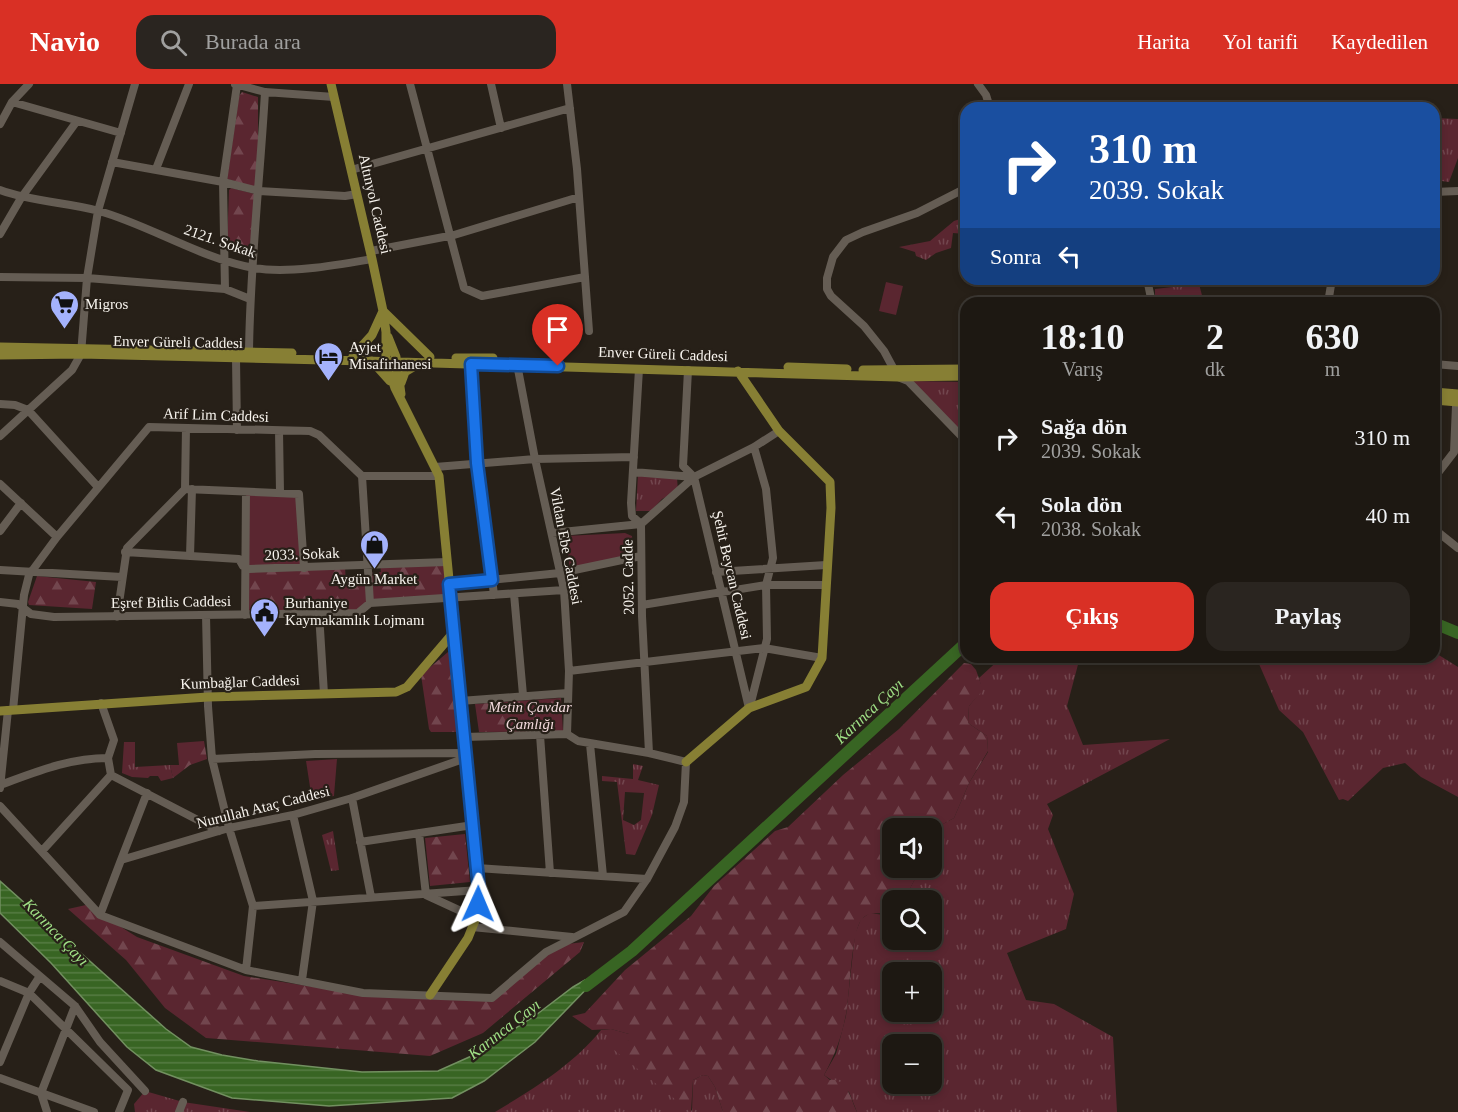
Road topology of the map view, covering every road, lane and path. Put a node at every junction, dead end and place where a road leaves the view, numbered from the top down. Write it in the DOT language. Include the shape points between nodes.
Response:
graph roads {
  1 [pos="29,84"];
  2 [pos="189,84"];
  3 [pos="236,84"];
  4 [pos="331,84"];
  5 [pos="410,84"];
  6 [pos="491,84"];
  7 [pos="567,84"];
  8 [pos="978,84"];
  9 [pos="132,85"];
  10 [pos="265,92"];
  11 [pos="334,98"];
  12 [pos="12,102"];
  13 [pos="988,102"];
  14 [pos="570,108"];
  15 [pos="76,121"];
  16 [pos="0,124"];
  17 [pos="501,128"];
  18 [pos="121,133"];
  19 [pos="427,149"];
  20 [pos="112,162"];
  21 [pos="156,170"];
  22 [pos="351,170"];
  23 [pos="223,182"];
  24 [pos="0,190"];
  25 [pos="259,191"];
  26 [pos="960,191"];
  27 [pos="1458,191"];
  28 [pos="1440,192"];
  29 [pos="357,194"];
  30 [pos="579,197"];
  31 [pos="21,198"];
  32 [pos="98,211"];
  33 [pos="0,234"];
  34 [pos="450,235"];
  35 [pos="371,255"];
  36 [pos="225,259"];
  37 [pos="253,268"];
  38 [pos="0,277"];
  39 [pos="585,277"];
  40 [pos="87,278"];
  41 [pos="225,289"];
  42 [pos="250,299"];
  43 [pos="383,311"];
  44 [pos="386,332"];
  45 [pos="589,332"];
  46 [pos="0,347"];
  47 [pos="81,351"];
  48 [pos="249,351"];
  49 [pos="0,355"];
  50 [pos="353,356"];
  51 [pos="430,357"];
  52 [pos="236,358"];
  53 [pos="385,359"];
  54 [pos="396,359"];
  55 [pos="372,361"];
  56 [pos="420,363"];
  57 [pos="471,364"];
  58 [pos="517,364"];
  59 [pos="1440,364"];
  60 [pos="1458,366"];
  61 [pos="639,369"];
  62 [pos="960,369"];
  63 [pos="688,370"];
  64 [pos="738,371"];
  65 [pos="896,374"];
  66 [pos="960,376"];
  67 [pos="397,388"];
  68 [pos="1440,392"];
  69 [pos="1458,394"];
  70 [pos="1440,401"];
  71 [pos="0,404"];
  72 [pos="1457,404"];
  73 [pos="28,410"];
  74 [pos="186,428"];
  75 [pos="237,430"];
  76 [pos="279,431"];
  77 [pos="779,431"];
  78 [pos="960,435"];
  79 [pos="0,436"];
  80 [pos="754,447"];
  81 [pos="1456,452"];
  82 [pos="634,457"];
  83 [pos="535,459"];
  84 [pos="477,463"];
  85 [pos="1440,471"];
  86 [pos="436,472"];
  87 [pos="633,472"];
  88 [pos="362,476"];
  89 [pos="694,477"];
  90 [pos="0,484"];
  91 [pos="98,487"];
  92 [pos="188,489"];
  93 [pos="246,492"];
  94 [pos="280,492"];
  95 [pos="21,503"];
  96 [pos="641,524"];
  97 [pos="0,531"];
  98 [pos="552,533"];
  99 [pos="1440,534"];
  100 [pos="57,537"];
  101 [pos="1458,548"];
  102 [pos="125,552"];
  103 [pos="190,556"];
  104 [pos="641,556"];
  105 [pos="447,562"];
  106 [pos="368,565"];
  107 [pos="826,565"];
  108 [pos="246,568"];
  109 [pos="304,568"];
  110 [pos="771,569"];
  111 [pos="0,570"];
  112 [pos="31,571"];
  113 [pos="716,572"];
  114 [pos="560,573"];
  115 [pos="122,578"];
  116 [pos="492,580"];
  117 [pos="449,584"];
  118 [pos="766,585"];
  119 [pos="825,585"];
  120 [pos="564,591"];
  121 [pos="721,592"];
  122 [pos="514,594"];
  123 [pos="494,595"];
  124 [pos="451,598"];
  125 [pos="0,602"];
  126 [pos="370,603"];
  127 [pos="642,605"];
  128 [pos="23,607"];
  129 [pos="319,613"];
  130 [pos="206,615"];
  131 [pos="245,615"];
  132 [pos="117,617"];
  133 [pos="454,632"];
  134 [pos="764,648"];
  135 [pos="735,651"];
  136 [pos="822,658"];
  137 [pos="645,663"];
  138 [pos="568,671"];
  139 [pos="568,693"];
  140 [pos="324,694"];
  141 [pos="524,696"];
  142 [pos="208,697"];
  143 [pos="460,701"];
  144 [pos="101,703"];
  145 [pos="749,708"];
  146 [pos="7,710"];
  147 [pos="567,734"];
  148 [pos="540,735"];
  149 [pos="464,737"];
  150 [pos="590,744"];
  151 [pos="649,753"];
  152 [pos="466,755"];
  153 [pos="108,758"];
  154 [pos="212,759"];
  155 [pos="686,762"];
  156 [pos="111,775"];
  157 [pos="0,785"];
  158 [pos="0,789"];
  159 [pos="147,794"];
  160 [pos="352,798"];
  161 [pos="0,806"];
  162 [pos="292,815"];
  163 [pos="473,825"];
  164 [pos="229,828"];
  165 [pos="219,831"];
  166 [pos="419,833"];
  167 [pos="360,842"];
  168 [pos="42,851"];
  169 [pos="121,860"];
  170 [pos="477,868"];
  171 [pos="550,873"];
  172 [pos="603,876"];
  173 [pos="647,879"];
  174 [pos="479,890"];
  175 [pos="426,895"];
  176 [pos="370,897"];
  177 [pos="313,901"];
  178 [pos="253,906"];
  179 [pos="100,915"];
  180 [pos="474,922"];
  181 [pos="573,938"];
  182 [pos="0,942"];
  183 [pos="246,970"];
  184 [pos="40,976"];
  185 [pos="302,980"];
  186 [pos="0,981"];
  187 [pos="29,993"];
  188 [pos="430,995"];
  189 [pos="75,1006"];
  190 [pos="66,1029"];
  191 [pos="0,1062"];
  192 [pos="0,1078"];
  193 [pos="145,1091"];
  194 [pos="41,1093"];
  195 [pos="183,1102"];
  196 [pos="47,1112"];
  197 [pos="93,1112"];
  198 [pos="118,1112"];
  199 [pos="179,1112"];
  1 -- 12 [label="street"];
  2 -- 21 [label="street"];
  3 -- 10 [label="street"];
  3 -- 23 [label="street"];
  4 -- 11 [label="main road, Altınyol Caddesi"];
  5 -- 19 [label="street"];
  6 -- 17 [label="street"];
  7 -- 14 [label="street"];
  8 -- 13 [label="street"];
  9 -- 18 [label="street"];
  10 -- 11 [label="street"];
  10 -- 25 [label="street"];
  11 -- 22 [label="main road, Altınyol Caddesi"];
  12 -- 15 [label="street"];
  12 -- 16 [label="street"];
  14 -- 17 [label="street"];
  14 -- 30 [label="street"];
  15 -- 18 [label="street"];
  15 -- 31 [label="street"];
  17 -- 19 [label="street"];
  18 -- 20 [label="street"];
  19 -- 22 [label="street"];
  19 -- 34 [label="street"];
  20 -- 21 [label="street"];
  20 -- 32 [label="street"];
  21 -- 23 [label="street"];
  22 -- 29 [label="main road, Altınyol Caddesi"];
  23 -- 25 [label="street"];
  23 -- 36 [label="street"];
  24 -- 31 [label="street, 2121. Sokak"];
  25 -- 29 [label="street"];
  25 -- 37 [label="street"];
  26 -- 65 [label="street" via="917,213 846,240 833,257 826,278 827,289 878,341"];
  27 -- 28 [label="street"];
  29 -- 35 [label="main road, Altınyol Caddesi"];
  30 -- 34 [label="street, 2121. Sokak"];
  30 -- 39 [label="street"];
  31 -- 32 [label="street, 2121. Sokak"];
  31 -- 33 [label="street"];
  32 -- 36 [label="street, 2121. Sokak"];
  32 -- 40 [label="street"];
  34 -- 35 [label="street, 2121. Sokak"];
  34 -- 39 [label="street" via="464,288 482,296"];
  35 -- 37 [label="street, 2121. Sokak" via="282,271"];
  35 -- 43 [label="main road, Altınyol Caddesi"];
  36 -- 37 [label="street, 2121. Sokak"];
  36 -- 41 [label="street"];
  37 -- 42 [label="street"];
  38 -- 40 [label="street"];
  39 -- 45 [label="street"];
  40 -- 41 [label="street"];
  40 -- 47 [label="street"];
  41 -- 42 [label="street"];
  42 -- 48 [label="street"];
  43 -- 44 [label="main road, Altınyol Caddesi"];
  43 -- 50 [label="main road" via="372,335"];
  43 -- 51 [label="main road"];
  44 -- 53 [label="main road"];
  44 -- 54 [label="main road"];
  46 -- 47 [label="main road, Enver Güreli Caddesi"];
  47 -- 48 [label="main road, Enver Güreli Caddesi"];
  47 -- 49 [label="main road, Enver Güreli Caddesi"];
  47 -- 52 [label="main road, Enver Güreli Caddesi"];
  47 -- 73 [label="street" via="72,370"];
  48 -- 50 [label="main road, Enver Güreli Caddesi"];
  50 -- 53 [label="main road, Enver Güreli Caddesi"];
  51 -- 54 [label="main road, Enver Güreli Caddesi"];
  51 -- 65 [label="main road, Enver Güreli Caddesi"];
  52 -- 55 [label="main road, Enver Güreli Caddesi"];
  52 -- 75 [label="street"];
  53 -- 54 [label="main road, Enver Güreli Caddesi"];
  53 -- 55 [label="main road, Enver Güreli Caddesi"];
  53 -- 67 [label="main road"];
  54 -- 56 [label="main road, Enver Güreli Caddesi"];
  54 -- 67 [label="main road"];
  55 -- 67 [label="main road"];
  56 -- 57 [label="main road, Enver Güreli Caddesi"];
  56 -- 67 [label="main road" via="404,374"];
  57 -- 58 [label="main road, Enver Güreli Caddesi"];
  57 -- 84 [label="street"];
  58 -- 61 [label="main road, Enver Güreli Caddesi"];
  58 -- 83 [label="street, Vildan Ebe Caddesi"];
  59 -- 60 [label="street"];
  61 -- 63 [label="main road, Enver Güreli Caddesi"];
  61 -- 82 [label="street, 2052. Cadde"];
  62 -- 65 [label="main road, Enver Güreli Caddesi"];
  63 -- 64 [label="main road, Enver Güreli Caddesi"];
  63 -- 89 [label="street, Şehit Beycan Caddesi" via="683,466"];
  64 -- 65 [label="main road, Enver Güreli Caddesi"];
  64 -- 77 [label="main road"];
  65 -- 66 [label="main road, Enver Güreli Caddesi"];
  65 -- 78 [label="street" via="908,381"];
  67 -- 86 [label="main road"];
  68 -- 69 [label="main road"];
  70 -- 72 [label="main road"];
  71 -- 73 [label="street"];
  72 -- 81 [label="street"];
  73 -- 79 [label="street"];
  73 -- 91 [label="street"];
  74 -- 75 [label="street, Arif Lim Caddesi"];
  74 -- 91 [label="street, Arif Lim Caddesi" via="146,428"];
  74 -- 92 [label="street"];
  75 -- 76 [label="street, Arif Lim Caddesi"];
  76 -- 88 [label="street, Arif Lim Caddesi" via="314,431"];
  76 -- 94 [label="street"];
  77 -- 80 [label="street"];
  77 -- 107 [label="main road" via="830,482"];
  80 -- 89 [label="street"];
  80 -- 110 [label="street" via="766,489"];
  81 -- 85 [label="street"];
  82 -- 83 [label="street"];
  82 -- 87 [label="street, 2052. Cadde"];
  83 -- 84 [label="street"];
  83 -- 98 [label="street, Vildan Ebe Caddesi"];
  84 -- 86 [label="street"];
  84 -- 116 [label="street"];
  86 -- 88 [label="street"];
  86 -- 105 [label="main road"];
  87 -- 89 [label="street"];
  87 -- 96 [label="street, 2052. Cadde" via="632,516"];
  88 -- 106 [label="street"];
  89 -- 96 [label="street"];
  89 -- 113 [label="street, Şehit Beycan Caddesi"];
  90 -- 95 [label="street"];
  91 -- 100 [label="street, Arif Lim Caddesi"];
  92 -- 93 [label="street"];
  92 -- 102 [label="street"];
  92 -- 103 [label="street"];
  93 -- 94 [label="street"];
  93 -- 108 [label="street"];
  94 -- 109 [label="street" via="301,496"];
  95 -- 97 [label="street"];
  95 -- 100 [label="street"];
  96 -- 98 [label="street"];
  96 -- 104 [label="street, 2052. Cadde"];
  98 -- 114 [label="street, Vildan Ebe Caddesi"];
  99 -- 101 [label="street"];
  100 -- 112 [label="street, Arif Lim Caddesi"];
  102 -- 103 [label="street, 2033. Sokak"];
  102 -- 115 [label="street"];
  103 -- 108 [label="street, 2033. Sokak" via="239,560"];
  104 -- 114 [label="street"];
  104 -- 127 [label="street, 2052. Cadde"];
  105 -- 106 [label="street, 2033. Sokak"];
  105 -- 117 [label="main road"];
  106 -- 109 [label="street, 2033. Sokak"];
  106 -- 126 [label="street"];
  107 -- 110 [label="street"];
  107 -- 119 [label="main road"];
  108 -- 109 [label="street, 2033. Sokak"];
  108 -- 131 [label="street"];
  110 -- 113 [label="street"];
  110 -- 118 [label="street"];
  111 -- 112 [label="street"];
  112 -- 115 [label="street"];
  112 -- 128 [label="street, Arif Lim Caddesi"];
  113 -- 121 [label="street, Şehit Beycan Caddesi"];
  114 -- 116 [label="street"];
  114 -- 120 [label="street, Vildan Ebe Caddesi"];
  115 -- 132 [label="street"];
  116 -- 117 [label="street"];
  116 -- 123 [label="street"];
  117 -- 124 [label="main road"];
  118 -- 119 [label="street"];
  118 -- 121 [label="street"];
  118 -- 134 [label="street"];
  119 -- 136 [label="main road"];
  120 -- 122 [label="street, Eşref Bitlis Caddesi"];
  120 -- 138 [label="street, Vildan Ebe Caddesi"];
  121 -- 127 [label="street"];
  121 -- 135 [label="street, Şehit Beycan Caddesi"];
  122 -- 123 [label="street, Eşref Bitlis Caddesi"];
  122 -- 141 [label="street"];
  123 -- 124 [label="street, Eşref Bitlis Caddesi"];
  124 -- 126 [label="street, Eşref Bitlis Caddesi"];
  124 -- 133 [label="main road"];
  125 -- 128 [label="street, Eşref Bitlis Caddesi"];
  126 -- 129 [label="street, Eşref Bitlis Caddesi" via="358,613"];
  127 -- 137 [label="street, 2052. Cadde"];
  128 -- 132 [label="street, Eşref Bitlis Caddesi" via="31,614 54,617"];
  128 -- 146 [label="street, Arif Lim Caddesi"];
  129 -- 131 [label="street, Eşref Bitlis Caddesi"];
  129 -- 140 [label="street"];
  130 -- 131 [label="street, Eşref Bitlis Caddesi"];
  130 -- 132 [label="street, Eşref Bitlis Caddesi"];
  130 -- 142 [label="street"];
  133 -- 140 [label="main road, Kumbağlar Caddesi" via="402,690"];
  133 -- 143 [label="main road"];
  134 -- 135 [label="street"];
  134 -- 136 [label="street"];
  134 -- 145 [label="street"];
  135 -- 137 [label="street"];
  135 -- 145 [label="street, Şehit Beycan Caddesi"];
  136 -- 145 [label="main road" via="806,687"];
  137 -- 138 [label="street"];
  137 -- 151 [label="street, 2052. Cadde"];
  138 -- 139 [label="street, Vildan Ebe Caddesi"];
  139 -- 141 [label="street"];
  139 -- 147 [label="street, Vildan Ebe Caddesi"];
  140 -- 142 [label="main road, Kumbağlar Caddesi"];
  141 -- 143 [label="street"];
  142 -- 144 [label="main road, Kumbağlar Caddesi"];
  142 -- 154 [label="street"];
  143 -- 149 [label="main road"];
  144 -- 146 [label="main road, Kumbağlar Caddesi"];
  144 -- 153 [label="street" via="114,740"];
  145 -- 155 [label="main road"];
  146 -- 157 [label="street, Arif Lim Caddesi"];
  147 -- 148 [label="street"];
  147 -- 150 [label="street"];
  148 -- 149 [label="street"];
  148 -- 171 [label="street"];
  149 -- 152 [label="main road"];
  150 -- 151 [label="street"];
  150 -- 172 [label="street"];
  151 -- 155 [label="street"];
  152 -- 154 [label="street" via="315,754"];
  152 -- 160 [label="street, Nurullah Ataç Caddesi"];
  152 -- 163 [label="main road"];
  153 -- 156 [label="street"];
  153 -- 157 [label="street" via="60,763"];
  154 -- 164 [label="street"];
  155 -- 173 [label="street" via="684,802"];
  156 -- 159 [label="street"];
  156 -- 168 [label="street"];
  157 -- 158 [label="street, Arif Lim Caddesi"];
  159 -- 165 [label="street"];
  159 -- 169 [label="street"];
  160 -- 162 [label="street, Nurullah Ataç Caddesi"];
  160 -- 167 [label="street"];
  161 -- 168 [label="street"];
  162 -- 164 [label="street, Nurullah Ataç Caddesi"];
  162 -- 177 [label="street"];
  163 -- 166 [label="street"];
  163 -- 170 [label="main road"];
  164 -- 165 [label="street, Nurullah Ataç Caddesi"];
  164 -- 178 [label="street"];
  165 -- 169 [label="street, Nurullah Ataç Caddesi"];
  166 -- 167 [label="street"];
  166 -- 175 [label="street"];
  167 -- 176 [label="street"];
  168 -- 179 [label="street"];
  169 -- 179 [label="street"];
  170 -- 171 [label="street"];
  170 -- 174 [label="main road"];
  171 -- 172 [label="street"];
  172 -- 173 [label="street"];
  173 -- 181 [label="street" via="624,912"];
  174 -- 175 [label="street"];
  174 -- 180 [label="main road"];
  175 -- 176 [label="street"];
  175 -- 180 [label="street"];
  176 -- 177 [label="street"];
  177 -- 178 [label="street"];
  177 -- 185 [label="street"];
  178 -- 183 [label="street"];
  179 -- 183 [label="street"];
  180 -- 181 [label="street"];
  180 -- 188 [label="main road" via="468,938"];
  181 -- 188 [label="street" via="546,952 492,998"];
  182 -- 184 [label="street"];
  183 -- 185 [label="street"];
  184 -- 187 [label="street"];
  184 -- 189 [label="street"];
  185 -- 188 [label="street" via="363,993"];
  186 -- 187 [label="street"];
  187 -- 190 [label="street"];
  187 -- 191 [label="street"];
  189 -- 190 [label="street"];
  189 -- 193 [label="street" via="100,1042"];
  190 -- 194 [label="street"];
  190 -- 198 [label="street" via="128,1090"];
  192 -- 194 [label="street"];
  194 -- 196 [label="street"];
  194 -- 197 [label="street"];
  195 -- 199 [label="street"];
}
